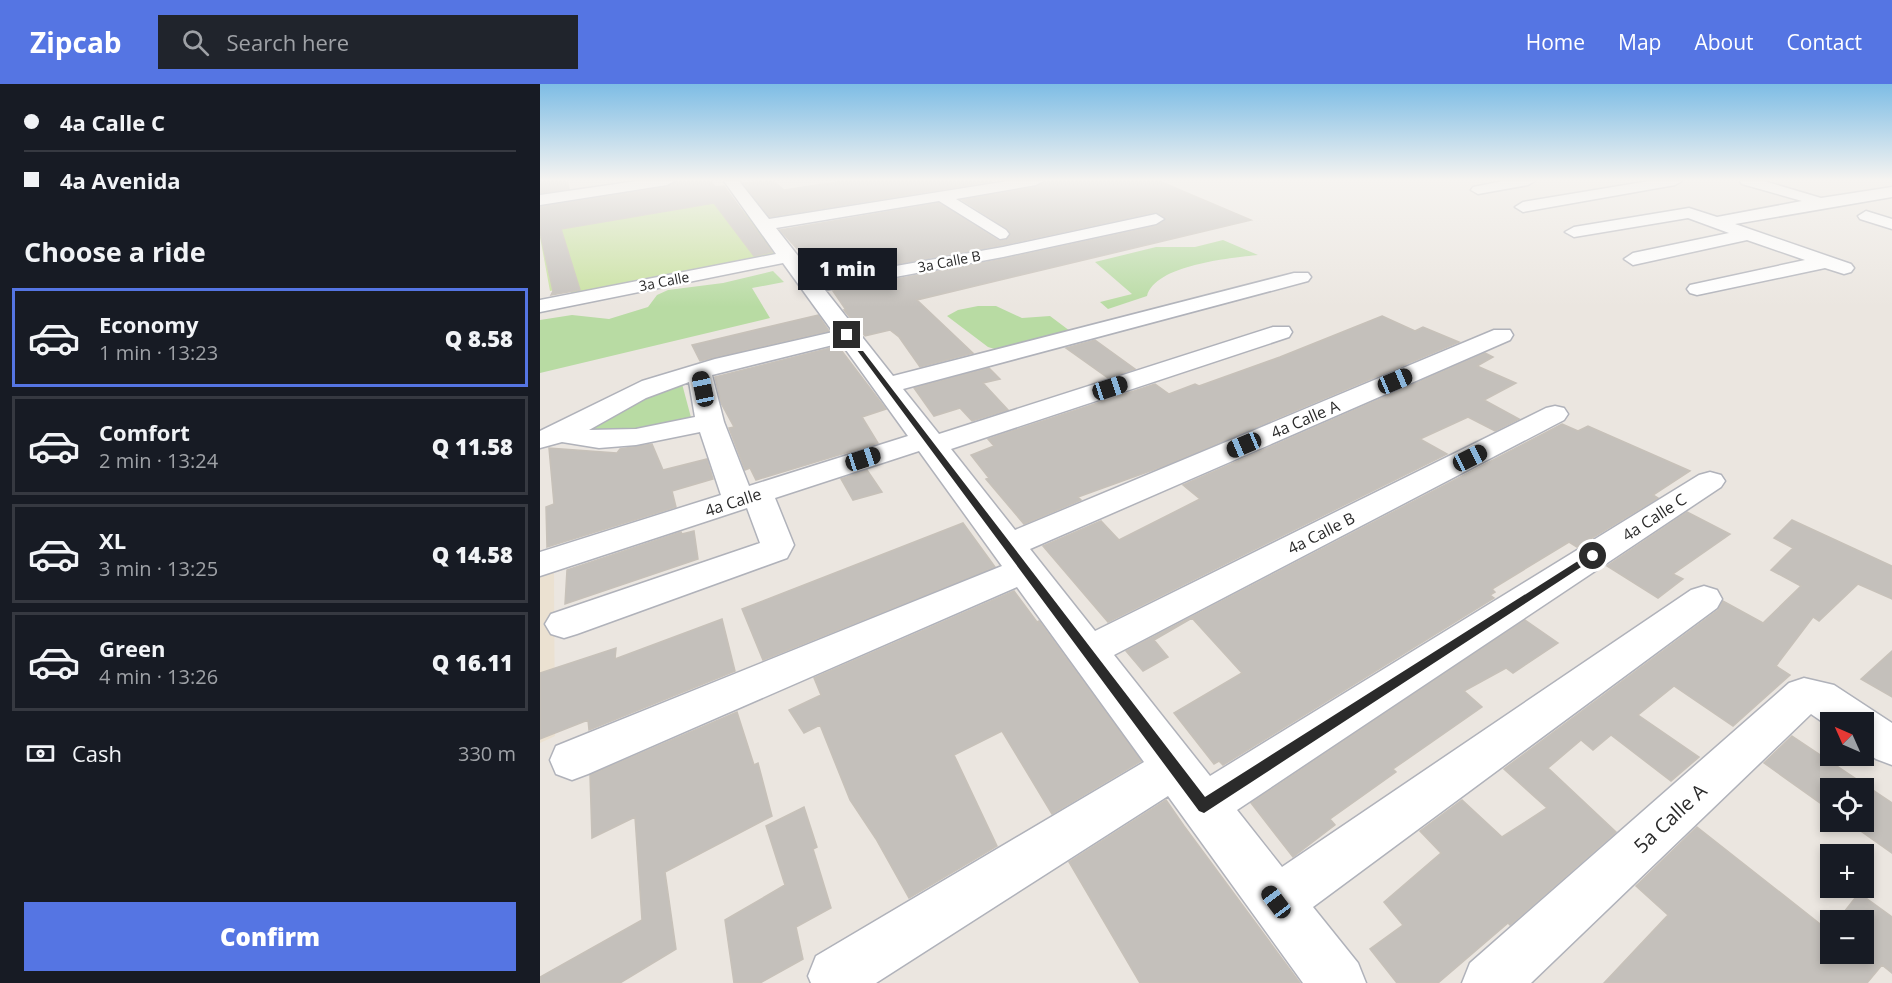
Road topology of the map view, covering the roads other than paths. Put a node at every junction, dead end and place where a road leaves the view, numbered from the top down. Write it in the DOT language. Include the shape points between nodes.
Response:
graph roads {
  1 [pos="777,223"];
  2 [pos="980,223"];
  3 [pos="1138,223"];
  4 [pos="1628,223"];
  5 [pos="1718,223"];
  6 [pos="764,225"];
  7 [pos="1574,232"];
  8 [pos="1000,234"];
  9 [pos="1749,234"];
  10 [pos="788,257"];
  11 [pos="1633,259"];
  12 [pos="1824,262"];
  13 [pos="1844,268"];
  14 [pos="1301,277"];
  15 [pos="811,287"];
  16 [pos="1697,289"];
  17 [pos="540,304"];
  18 [pos="1281,332"];
  19 [pos="847,335"];
  20 [pos="1502,335"];
  21 [pos="699,372"];
  22 [pos="886,386"];
  23 [pos="1555,414"];
  24 [pos="710,422"];
  25 [pos="551,437"];
  26 [pos="928,442"];
  27 [pos="1710,481"];
  28 [pos="749,497"];
  29 [pos="1016,558"];
  30 [pos="540,564"];
  31 [pos="1704,599"];
  32 [pos="564,624"];
  33 [pos="1087,652"];
  34 [pos="1842,712"];
  35 [pos="1874,734"];
  36 [pos="1892,746"];
  37 [pos="572,760"];
  38 [pos="1175,767"];
  39 [pos="1204,806"];
  40 [pos="1276,902"];
  41 [pos="836,976"];
  42 [pos="1338,983"];
  43 [pos="1490,983"];
  1 -- 6 [label="street"];
  2 -- 8 [label="street"];
  3 -- 15 [label="street, 3a Calle B"];
  4 -- 7 [label="street"];
  5 -- 9 [label="street"];
  6 -- 10 [label="street"];
  9 -- 11 [label="street"];
  9 -- 12 [label="street"];
  10 -- 15 [label="street"];
  10 -- 17 [label="street, 3a Calle"];
  12 -- 13 [label="street"];
  12 -- 16 [label="street"];
  14 -- 22 [label="street"];
  15 -- 19 [label="street"];
  18 -- 26 [label="street, 4a Calle"];
  19 -- 21 [label="street"];
  19 -- 22 [label="street"];
  20 -- 29 [label="street, 4a Calle A"];
  21 -- 24 [label="street"];
  21 -- 25 [label="street" via="634,393"];
  22 -- 26 [label="street"];
  23 -- 33 [label="street, 4a Calle B"];
  24 -- 25 [label="street" via="629,439"];
  24 -- 28 [label="street"];
  26 -- 28 [label="street, 4a Calle"];
  26 -- 29 [label="street"];
  27 -- 39 [label="street, 4a Calle C"];
  28 -- 30 [label="street, 4a Calle"];
  28 -- 32 [label="street" via="777,545 774,550"];
  29 -- 33 [label="street"];
  29 -- 37 [label="street, 4a Calle A"];
  31 -- 40 [label="street"];
  33 -- 38 [label="street"];
  34 -- 43 [label="street, 5a Calle A" via="1819,697 1804,695"];
  35 -- 36 [label="street"];
  38 -- 39 [label="street"];
  38 -- 41 [label="street"];
  39 -- 40 [label="street"];
  40 -- 42 [label="street"];
}
